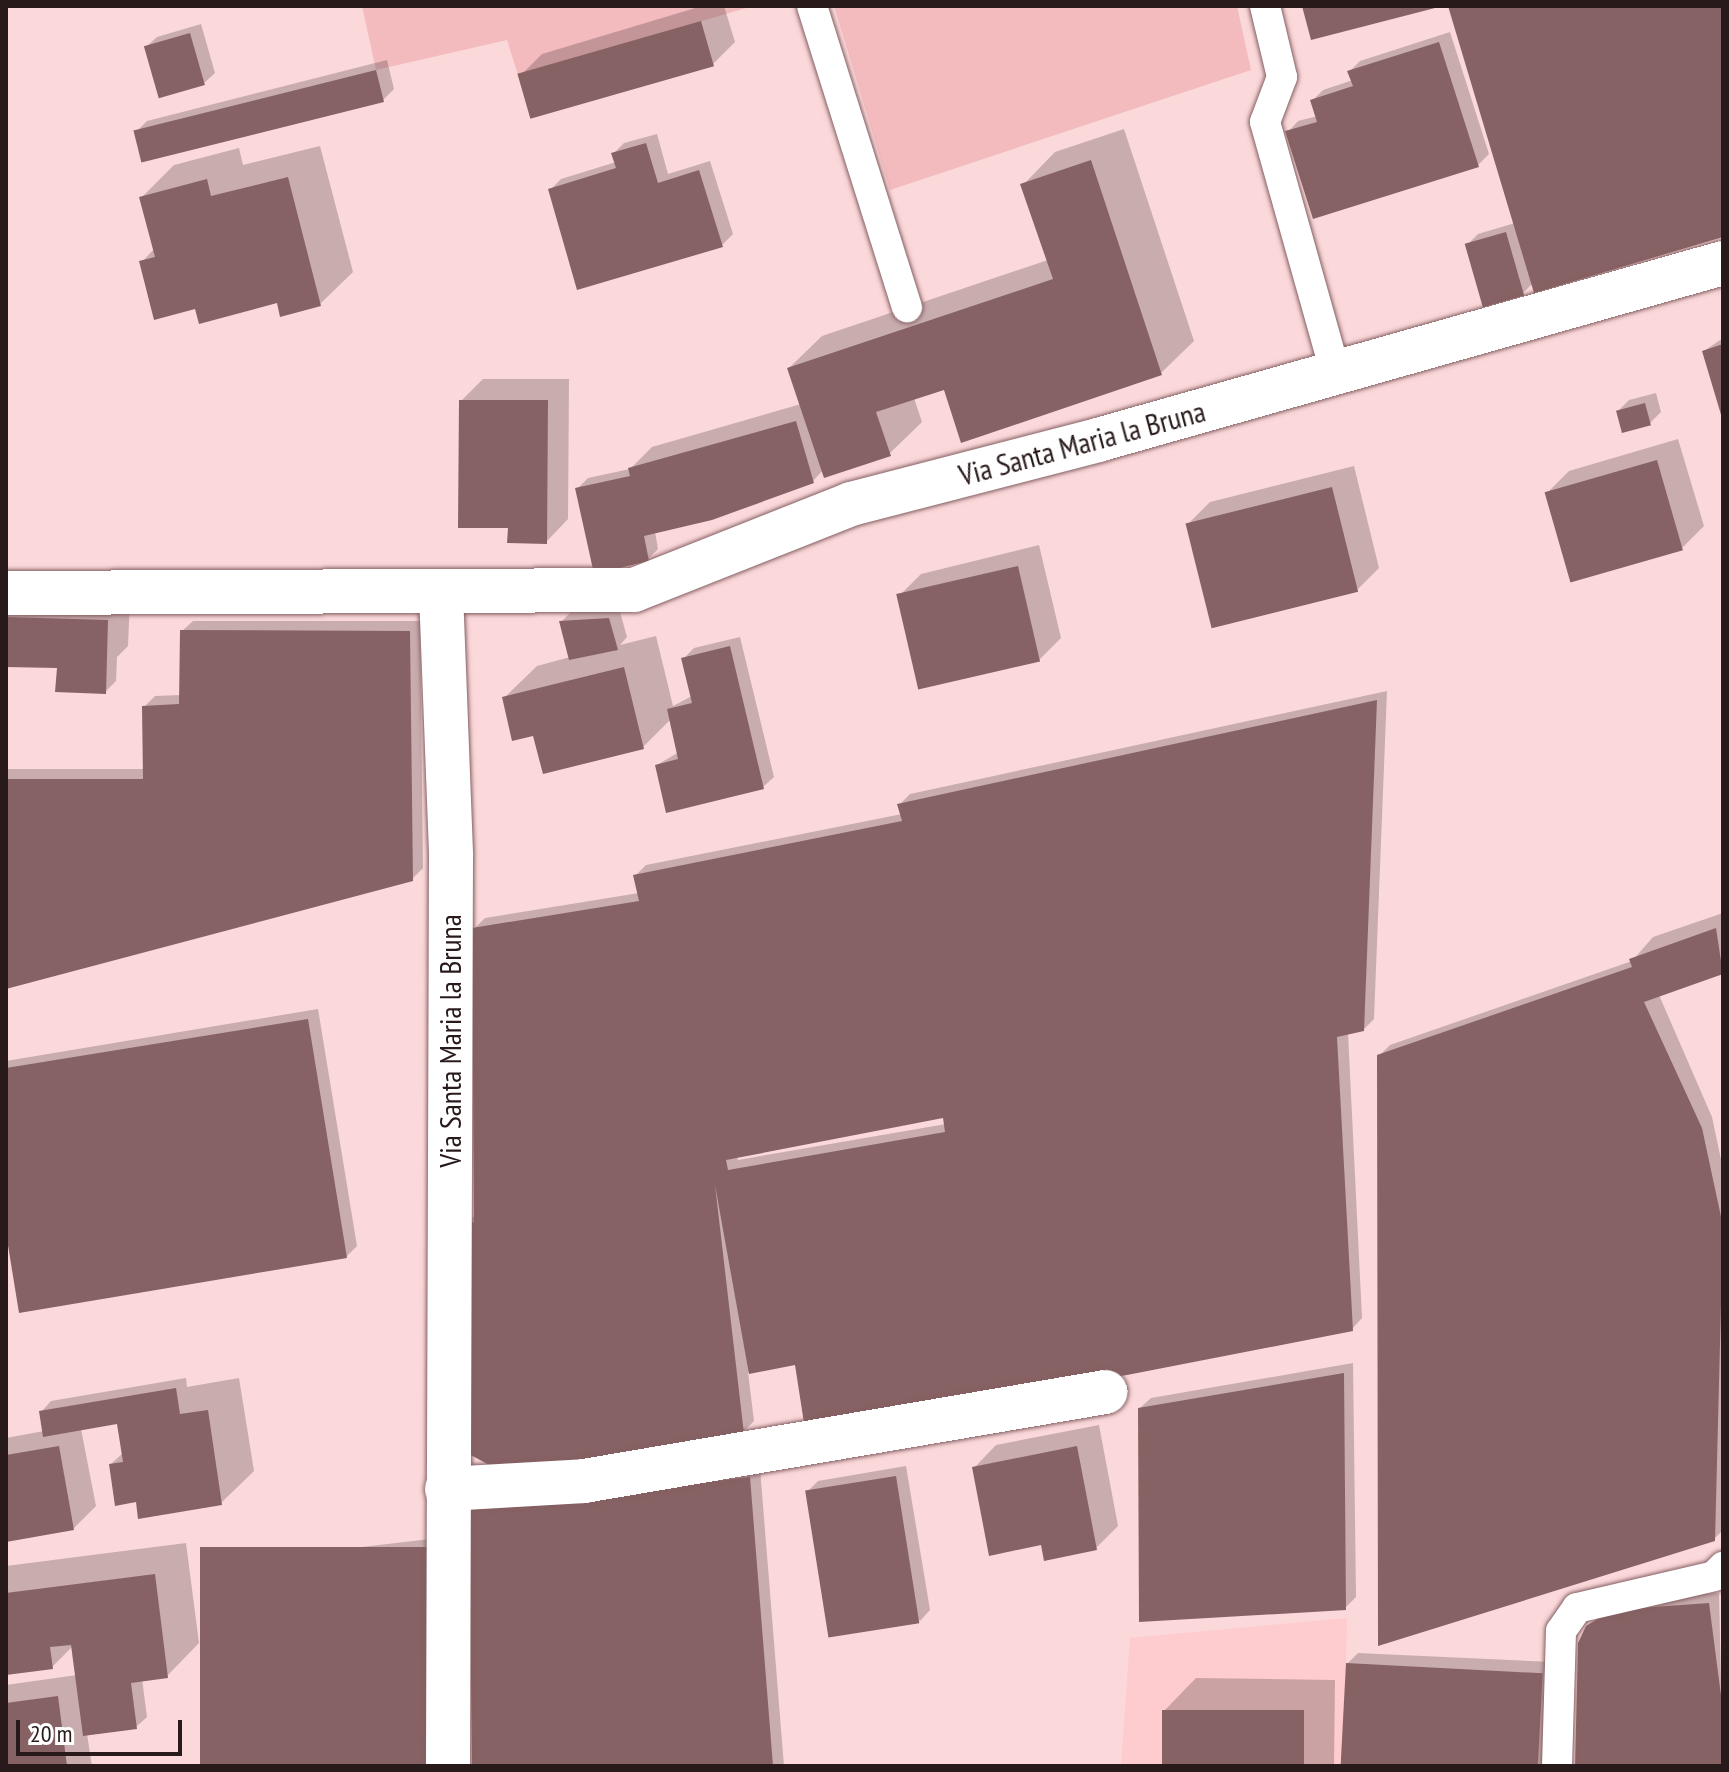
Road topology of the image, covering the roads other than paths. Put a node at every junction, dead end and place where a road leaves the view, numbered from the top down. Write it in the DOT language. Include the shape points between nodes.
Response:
graph roads {
  1 [pos="812,6"];
  2 [pos="1265,6"];
  3 [pos="1723,263"];
  4 [pos="907,307"];
  5 [pos="1336,374"];
  6 [pos="441,592"];
  7 [pos="6,593"];
  8 [pos="1105,1392"];
  9 [pos="447,1489"];
  10 [pos="1723,1567"];
  11 [pos="448,1766"];
  12 [pos="1557,1766"];
  1 -- 4 [label="lane"];
  2 -- 5 [label="lane" via="1282,77 1265,122"];
  3 -- 5 [label="street, Via Santa Maria la Bruna"];
  5 -- 6 [label="street, Via Santa Maria la Bruna" via="851,504 634,590"];
  6 -- 7 [label="street, Via Santa Maria la Bruna"];
  6 -- 9 [label="street, Via Santa Maria la Bruna" via="451,856"];
  8 -- 9 [label="street" via="584,1481"];
  9 -- 11 [label="street, Via Santa Maria la Bruna"];
  10 -- 12 [label="lane" via="1714,1576 1577,1608 1561,1631"];
}
